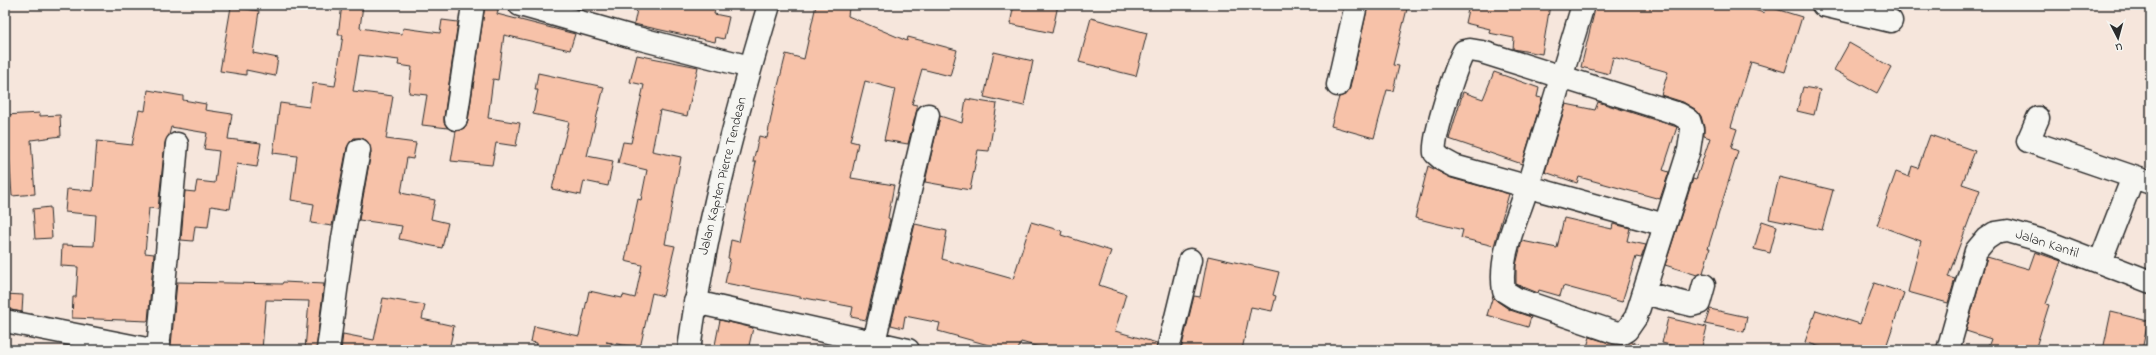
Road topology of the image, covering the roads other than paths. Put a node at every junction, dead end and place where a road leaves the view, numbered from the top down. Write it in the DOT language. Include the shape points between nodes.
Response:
graph roads {
  1 [pos="473,5"];
  2 [pos="520,5"];
  3 [pos="769,5"];
  4 [pos="1356,5"];
  5 [pos="1583,5"];
  6 [pos="1837,7"];
  7 [pos="1892,21"];
  8 [pos="750,67"];
  9 [pos="1561,77"];
  10 [pos="1338,85"];
  11 [pos="928,115"];
  12 [pos="2038,118"];
  13 [pos="456,119"];
  14 [pos="177,144"];
  15 [pos="358,150"];
  16 [pos="2142,180"];
  17 [pos="1528,188"];
  18 [pos="1665,226"];
  19 [pos="1190,260"];
  20 [pos="2100,262"];
  21 [pos="2151,282"];
  22 [pos="1704,285"];
  23 [pos="1644,293"];
  24 [pos="695,302"];
  25 [pos="5,321"];
  26 [pos="874,342"];
  27 [pos="152,350"];
  28 [pos="158,350"];
  29 [pos="328,350"];
  30 [pos="689,350"];
  31 [pos="908,350"];
  32 [pos="1168,350"];
  33 [pos="1948,350"];
  1 -- 13 [label="street"];
  2 -- 8 [label="street"];
  3 -- 8 [label="street, Jalan Kapten Pierre Tendean"];
  4 -- 10 [label="street"];
  5 -- 9 [label="street"];
  6 -- 7 [label="street"];
  8 -- 24 [label="street, Jalan Kapten Pierre Tendean" via="709,226"];
  9 -- 17 [label="street"];
  9 -- 17 [label="street" via="1470,50 1464,51 1455,72 1434,148 1436,152 1443,160 1454,166"];
  9 -- 18 [label="street" via="1679,114 1689,120 1692,130 1689,150"];
  11 -- 26 [label="street"];
  12 -- 16 [label="street" via="2028,141"];
  14 -- 28 [label="street"];
  15 -- 29 [label="street" via="342,238"];
  16 -- 20 [label="street"];
  17 -- 18 [label="street"];
  17 -- 23 [label="street" via="1505,255 1502,270 1504,291 1517,299 1622,333 1630,328"];
  18 -- 23 [label="street"];
  19 -- 32 [label="street"];
  20 -- 21 [label="street, Jalan Kantil"];
  20 -- 33 [label="street, Jalan Kantil" via="2047,242 2008,231 1995,233 1976,251"];
  22 -- 23 [label="street" via="1699,302 1692,305"];
  24 -- 26 [label="street"];
  24 -- 30 [label="street, Jalan Kapten Pierre Tendean"];
  25 -- 27 [label="street"];
  26 -- 31 [label="street"];
}
